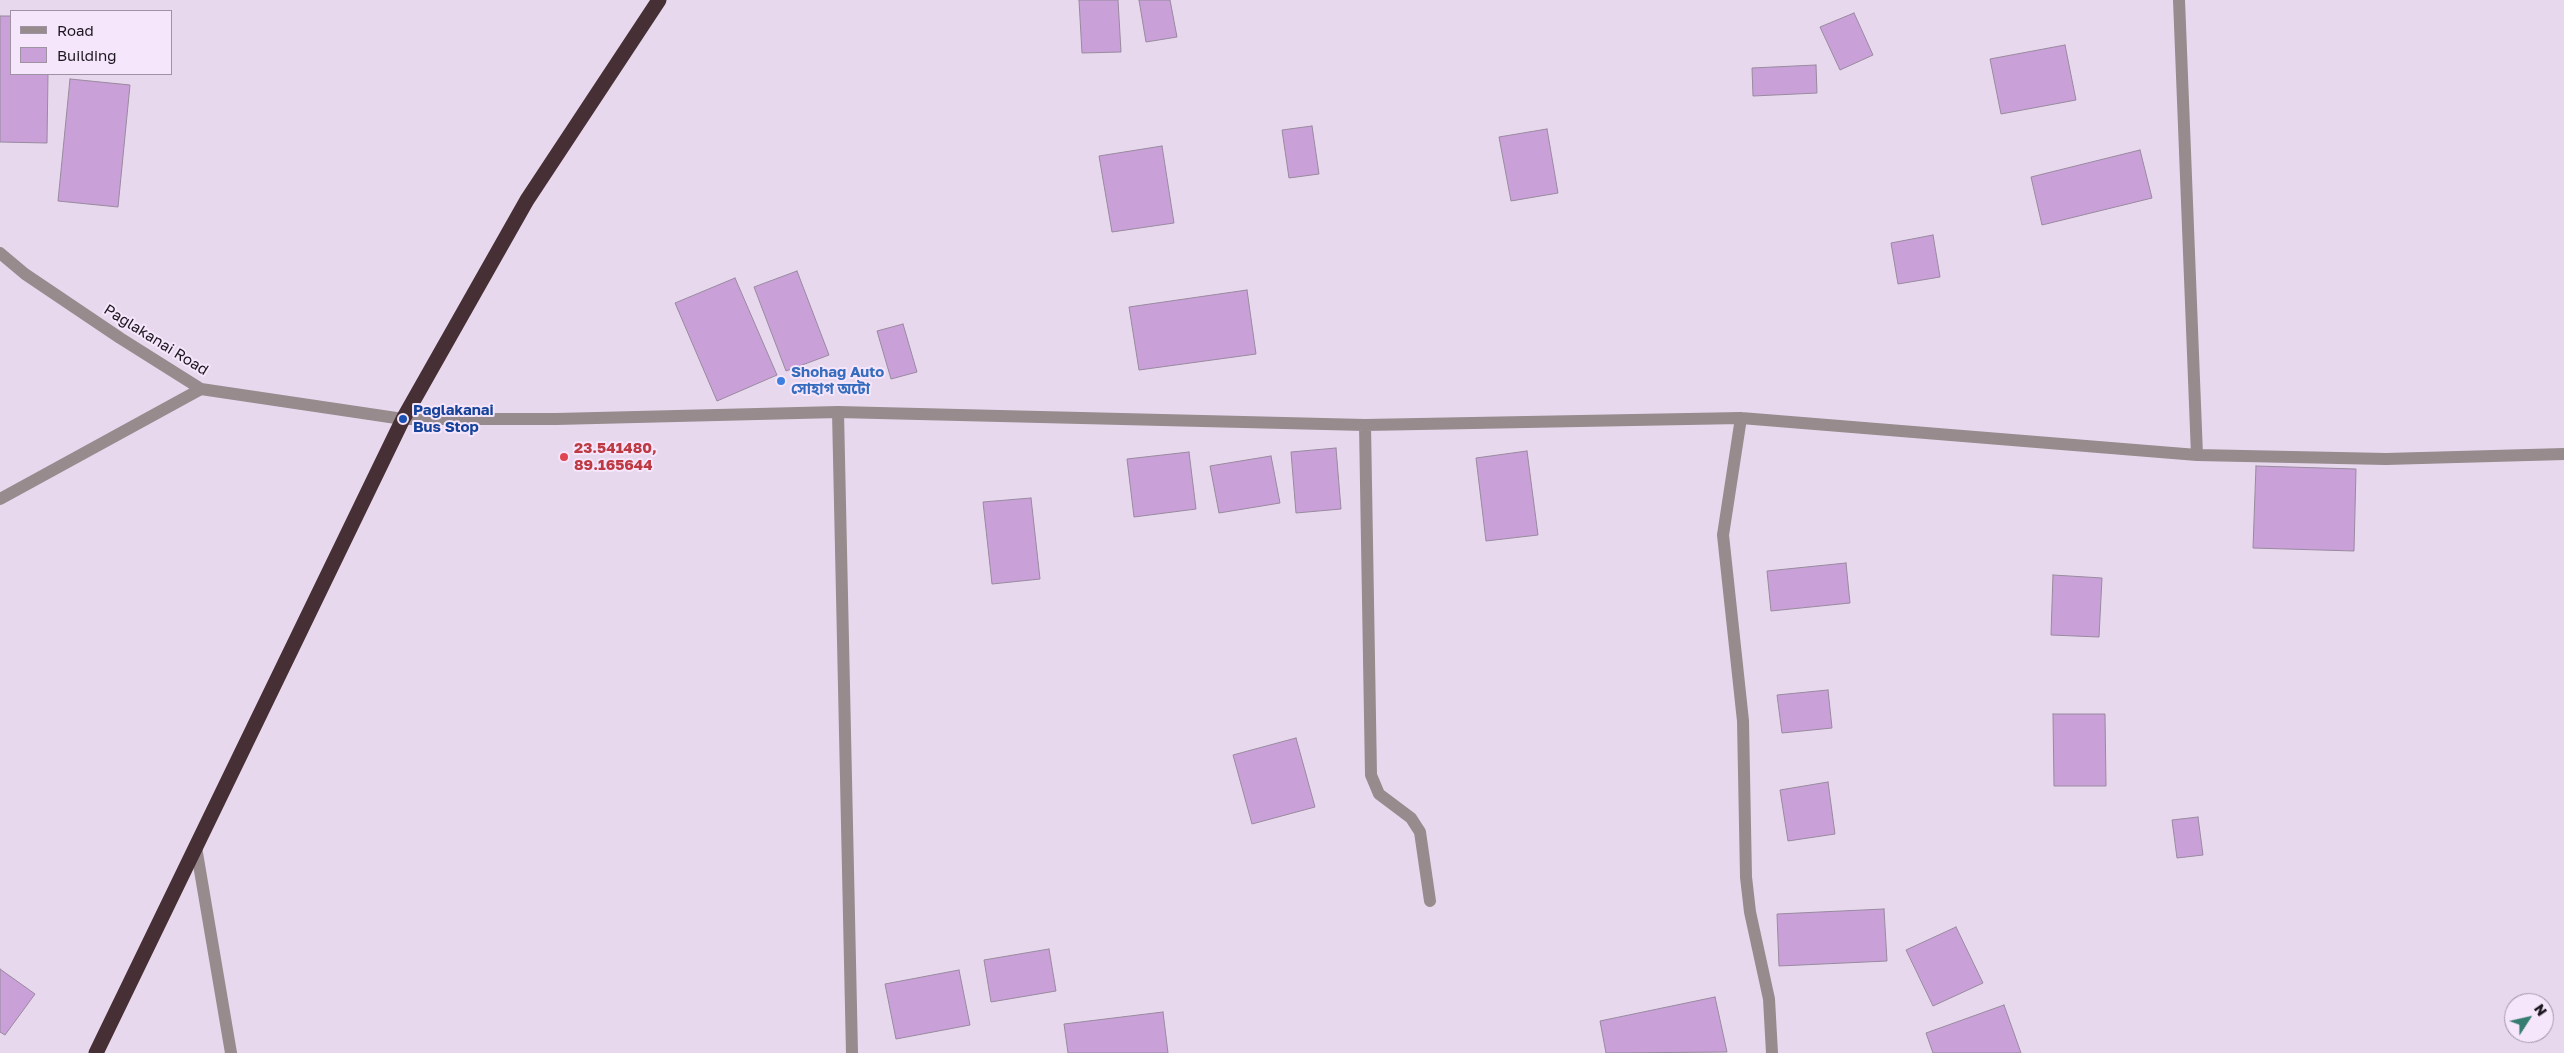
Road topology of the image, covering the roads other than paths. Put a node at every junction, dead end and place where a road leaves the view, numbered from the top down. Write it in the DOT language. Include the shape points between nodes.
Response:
graph roads {
  1 [pos="659,0"];
  2 [pos="2179,0"];
  3 [pos="0,253"];
  4 [pos="201,389"];
  5 [pos="838,412"];
  6 [pos="1741,418"];
  7 [pos="403,419"];
  8 [pos="1364,425"];
  9 [pos="2564,454"];
  10 [pos="2197,455"];
  11 [pos="0,499"];
  12 [pos="196,847"];
  13 [pos="1430,900"];
  14 [pos="96,1053"];
  15 [pos="230,1053"];
  16 [pos="852,1053"];
  17 [pos="1772,1053"];
  1 -- 7 [label="highway" via="527,200"];
  2 -- 10 [label="street"];
  3 -- 4 [label="street, Paglakanai Road" via="104,327"];
  4 -- 7 [label="street, Paglakanai Road"];
  4 -- 11 [label="street"];
  5 -- 7 [label="street, Paglakanai Road"];
  5 -- 8 [label="street, Paglakanai Road"];
  5 -- 16 [label="street"];
  6 -- 8 [label="street, Paglakanai Road"];
  6 -- 10 [label="street, Paglakanai Road"];
  6 -- 17 [label="street" via="1723,535 1743,721 1746,877 1750,912 1769,999"];
  7 -- 12 [label="highway"];
  8 -- 13 [label="street" via="1371,775 1380,794 1411,818 1420,832"];
  9 -- 10 [label="street, Paglakanai Road" via="2386,459"];
  12 -- 14 [label="highway"];
  12 -- 15 [label="street"];
}
